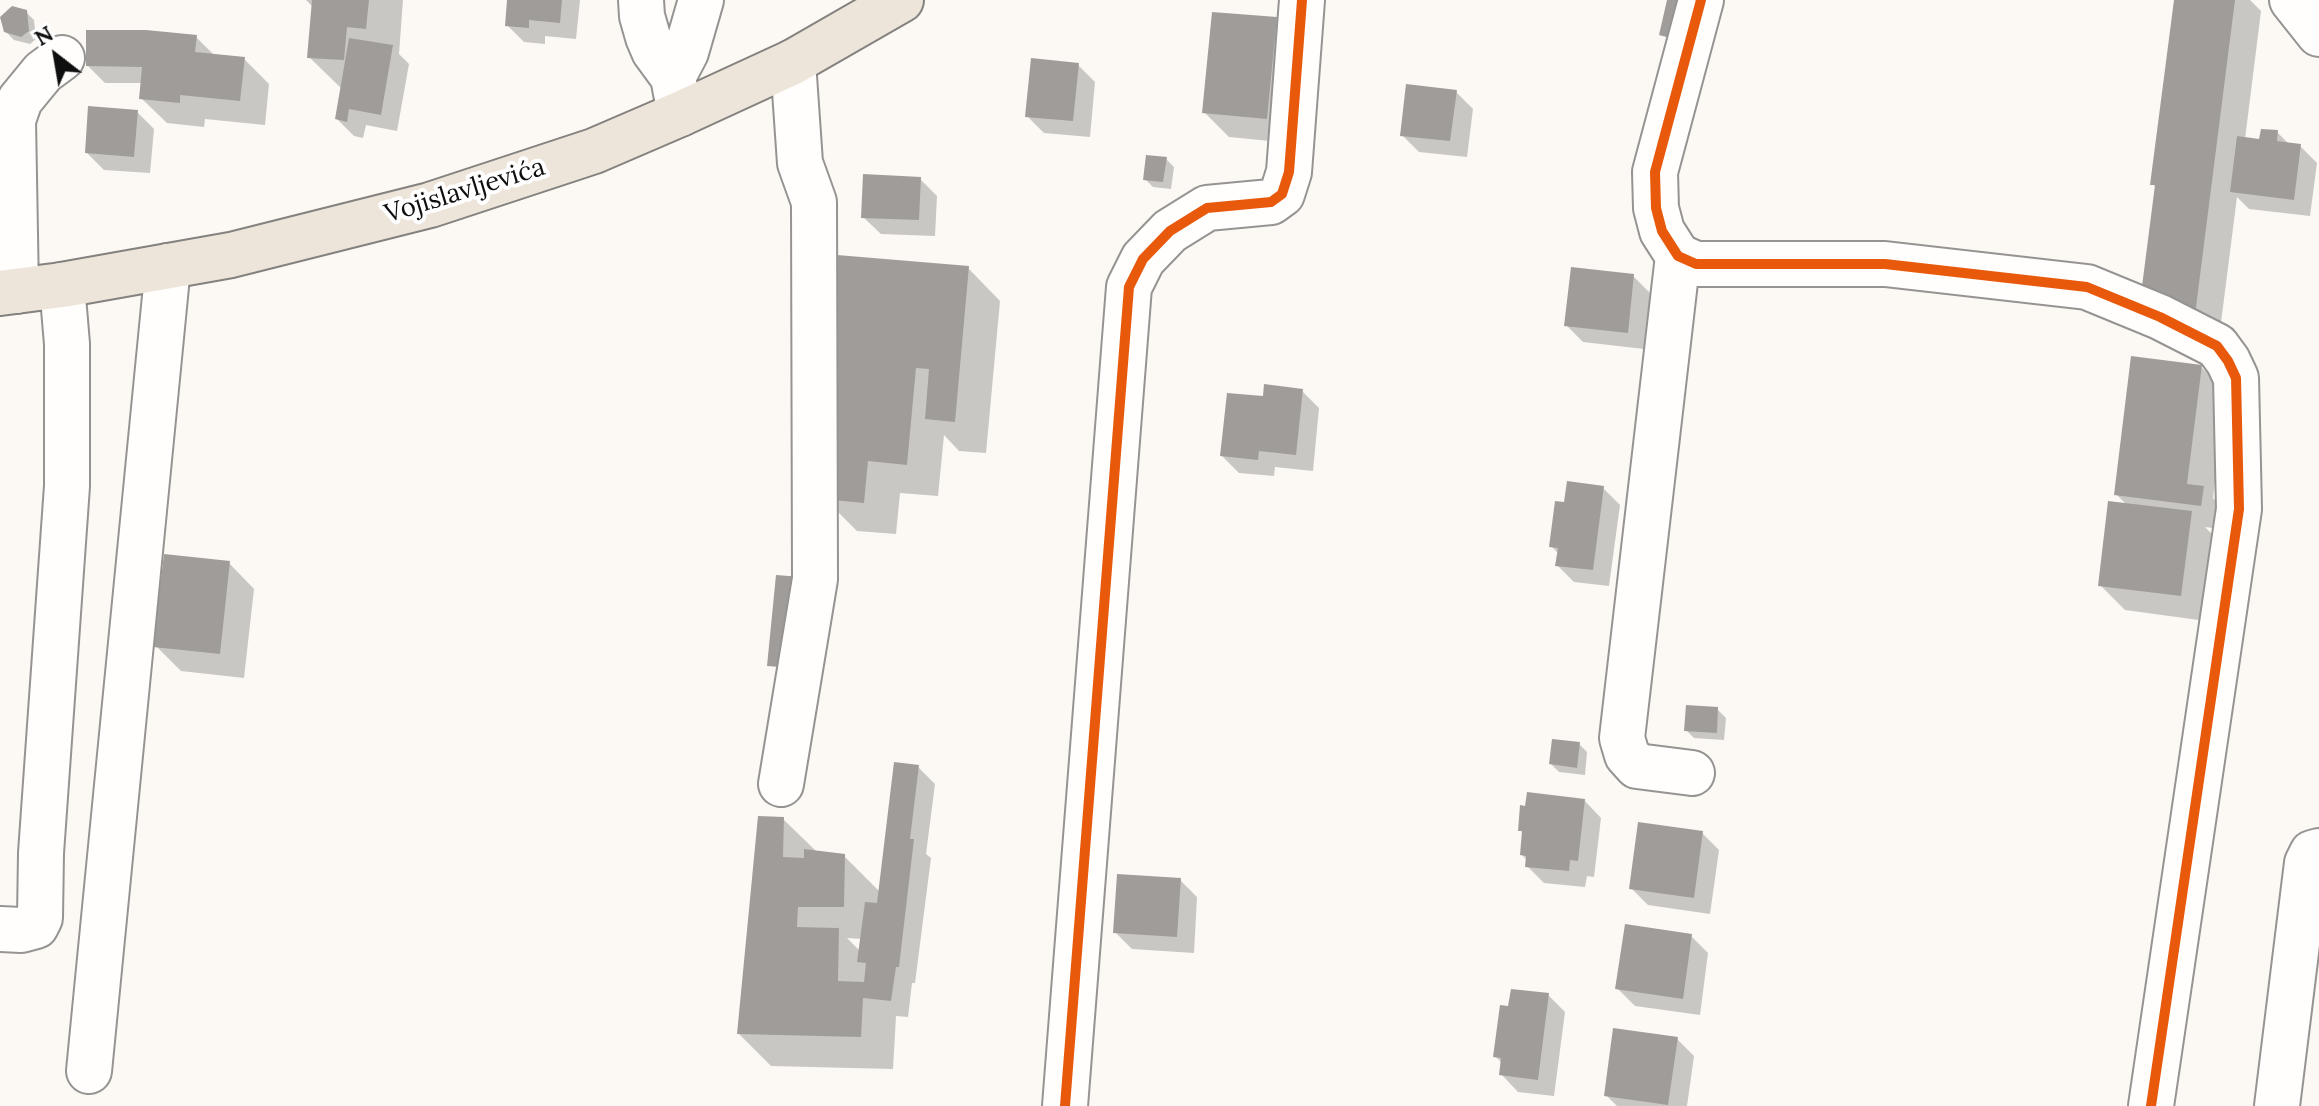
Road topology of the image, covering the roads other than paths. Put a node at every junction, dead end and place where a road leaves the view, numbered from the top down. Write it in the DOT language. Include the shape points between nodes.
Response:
graph roads {
  1 [pos="641,0"];
  2 [pos="701,0"];
  3 [pos="901,0"];
  4 [pos="1302,0"];
  5 [pos="1701,0"];
  6 [pos="2292,0"];
  7 [pos="2319,34"];
  8 [pos="62,58"];
  9 [pos="793,62"];
  10 [pos="676,95"];
  11 [pos="1678,256"];
  12 [pos="168,266"];
  13 [pos="62,285"];
  14 [pos="8,292"];
  15 [pos="1692,773"];
  16 [pos="781,784"];
  17 [pos="2319,851"];
  18 [pos="0,929"];
  19 [pos="89,1071"];
  20 [pos="1065,1106"];
  21 [pos="2151,1106"];
  22 [pos="2277,1106"];
  1 -- 10 [label="street" via="654,51"];
  2 -- 10 [label="street"];
  3 -- 9 [label="main road, Vojislavljevića"];
  4 -- 20 [label="street" via="1289,172 1282,194 1271,202 1207,208 1161,240 1143,259 1129,287"];
  5 -- 11 [label="street" via="1655,172 1662,231"];
  6 -- 7 [label="street"];
  8 -- 14 [label="street" via="20,100 13,120"];
  9 -- 10 [label="main road, Vojislavljevića"];
  9 -- 16 [label="street" via="800,163 814,202 815,579"];
  10 -- 12 [label="main road, Vojislavljevića" via="594,151 430,205"];
  11 -- 15 [label="street" via="1622,738 1637,766"];
  11 -- 21 [label="street" via="1696,264 1885,264 2087,287 2217,346 2228,361 2236,378 2239,509"];
  12 -- 13 [label="main road, Vojislavljevića"];
  12 -- 19 [label="street"];
  13 -- 14 [label="main road, Vojislavljevića"];
  13 -- 18 [label="street" via="67,486 40,918 36,926"];
  17 -- 22 [label="street" via="2307,863"];
}
